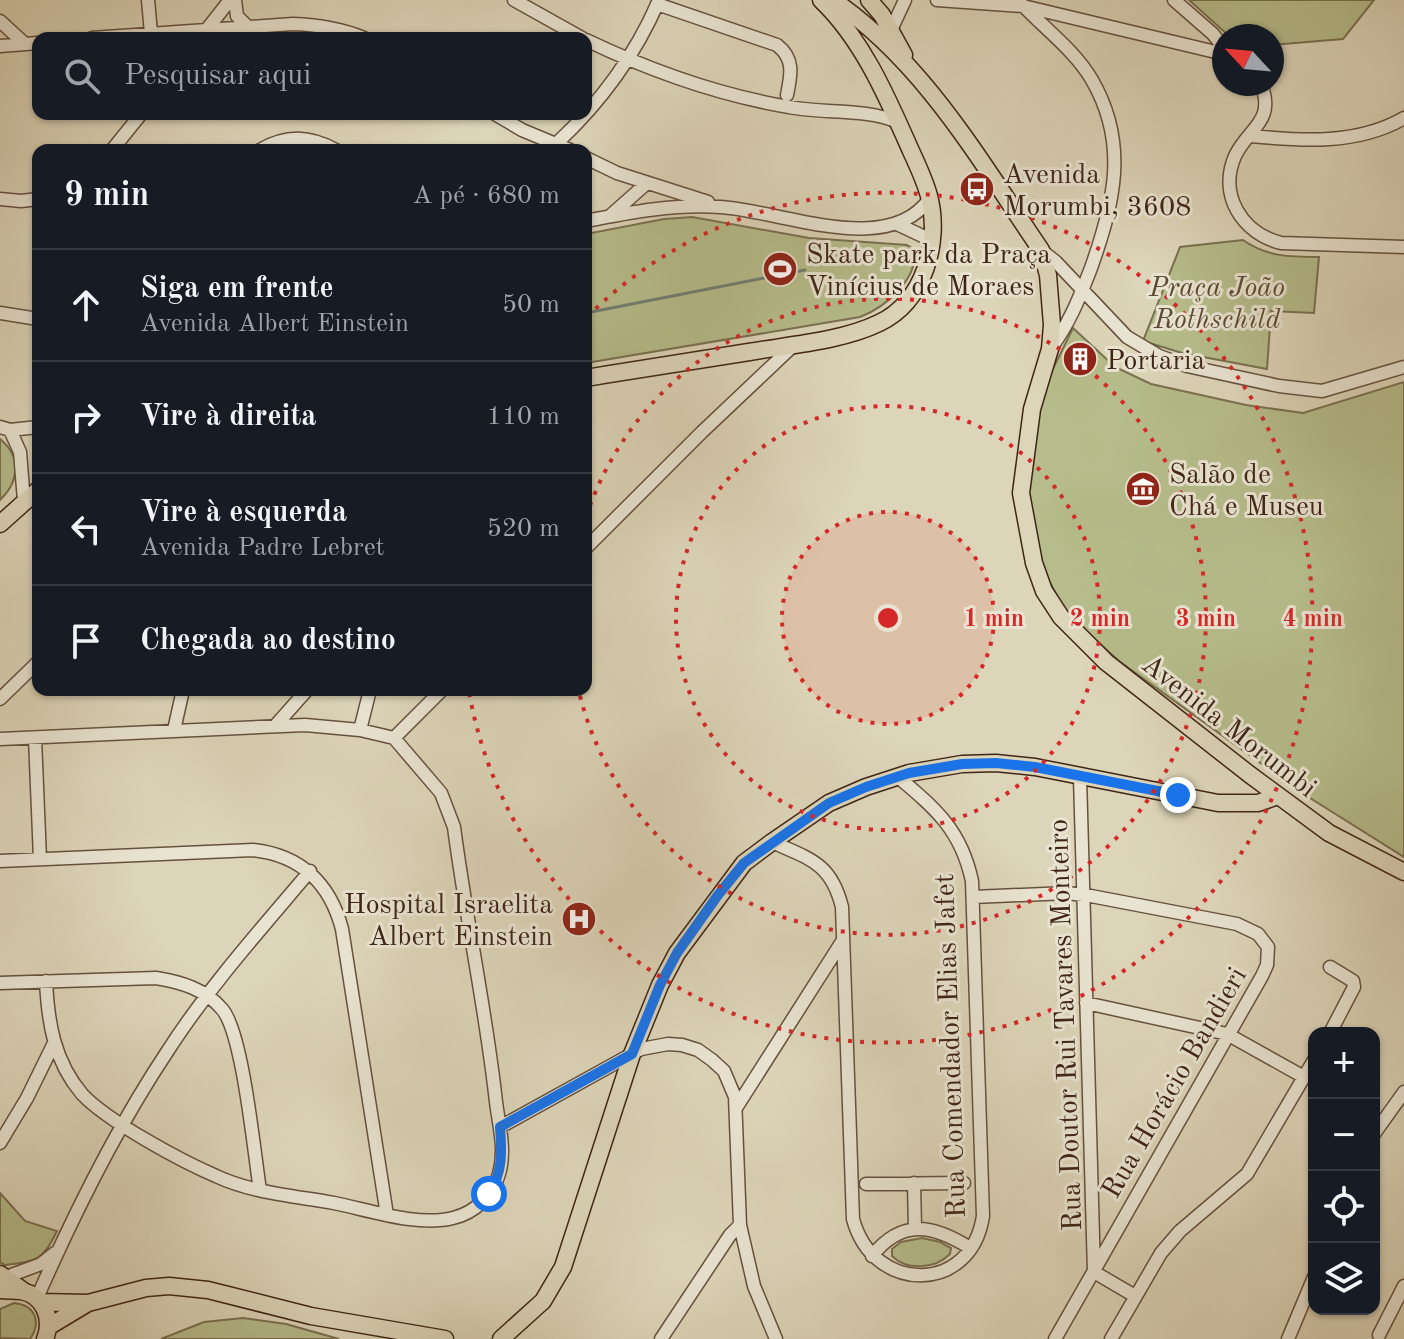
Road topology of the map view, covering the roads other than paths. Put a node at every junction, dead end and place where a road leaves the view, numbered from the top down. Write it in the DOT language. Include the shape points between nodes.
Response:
graph roads {
  1 [pos="148,0"];
  2 [pos="232,0"];
  3 [pos="514,0"];
  4 [pos="821,0"];
  5 [pos="833,0"];
  6 [pos="869,0"];
  7 [pos="905,0"];
  8 [pos="937,0"];
  9 [pos="1174,0"];
  10 [pos="658,2"];
  11 [pos="1020,3"];
  12 [pos="847,5"];
  13 [pos="0,21"];
  14 [pos="248,27"];
  15 [pos="870,28"];
  16 [pos="891,30"];
  17 [pos="151,32"];
  18 [pos="205,32"];
  19 [pos="211,32"];
  20 [pos="349,32"];
  21 [pos="571,32"];
  22 [pos="1212,33"];
  23 [pos="31,43"];
  24 [pos="592,43"];
  25 [pos="0,46"];
  26 [pos="857,46"];
  27 [pos="1212,48"];
  28 [pos="628,60"];
  29 [pos="911,66"];
  30 [pos="787,95"];
  31 [pos="1264,96"];
  32 [pos="592,106"];
  33 [pos="1404,118"];
  34 [pos="136,120"];
  35 [pos="505,120"];
  36 [pos="581,120"];
  37 [pos="898,122"];
  38 [pos="1251,136"];
  39 [pos="557,143"];
  40 [pos="117,144"];
  41 [pos="282,144"];
  42 [pos="325,144"];
  43 [pos="592,161"];
  44 [pos="647,183"];
  45 [pos="930,198"];
  46 [pos="0,199"];
  47 [pos="32,200"];
  48 [pos="723,207"];
  49 [pos="609,217"];
  50 [pos="592,220"];
  51 [pos="897,224"];
  52 [pos="931,240"];
  53 [pos="1404,247"];
  54 [pos="1041,250"];
  55 [pos="1082,291"];
  56 [pos="0,313"];
  57 [pos="32,318"];
  58 [pos="795,344"];
  59 [pos="1050,349"];
  60 [pos="1404,367"];
  61 [pos="592,377"];
  62 [pos="32,427"];
  63 [pos="5,429"];
  64 [pos="31,496"];
  65 [pos="0,524"];
  66 [pos="592,542"];
  67 [pos="32,668"];
  68 [pos="182,696"];
  69 [pos="302,696"];
  70 [pos="368,696"];
  71 [pos="436,696"];
  72 [pos="0,699"];
  73 [pos="275,726"];
  74 [pos="174,730"];
  75 [pos="360,730"];
  76 [pos="35,738"];
  77 [pos="394,738"];
  78 [pos="0,739"];
  79 [pos="898,777"];
  80 [pos="1080,777"];
  81 [pos="1257,780"];
  82 [pos="1278,796"];
  83 [pos="1258,803"];
  84 [pos="772,842"];
  85 [pos="40,859"];
  86 [pos="0,861"];
  87 [pos="310,871"];
  88 [pos="1404,872"];
  89 [pos="1082,895"];
  90 [pos="973,897"];
  91 [pos="843,940"];
  92 [pos="1330,967"];
  93 [pos="46,981"];
  94 [pos="0,983"];
  95 [pos="208,996"];
  96 [pos="1086,1003"];
  97 [pos="1333,1027"];
  98 [pos="1227,1034"];
  99 [pos="54,1043"];
  100 [pos="632,1054"];
  101 [pos="1308,1070"];
  102 [pos="1304,1077"];
  103 [pos="1404,1092"];
  104 [pos="736,1108"];
  105 [pos="124,1126"];
  106 [pos="1380,1126"];
  107 [pos="500,1127"];
  108 [pos="0,1143"];
  109 [pos="914,1183"];
  110 [pos="964,1183"];
  111 [pos="866,1184"];
  112 [pos="260,1190"];
  113 [pos="387,1215"];
  114 [pos="740,1225"];
  115 [pos="915,1229"];
  116 [pos="970,1248"];
  117 [pos="55,1253"];
  118 [pos="872,1256"];
  119 [pos="1094,1272"];
  120 [pos="1404,1286"];
  121 [pos="16,1289"];
  122 [pos="1308,1291"];
  123 [pos="1135,1296"];
  124 [pos="88,1303"];
  125 [pos="522,1331"];
  126 [pos="46,1333"];
  127 [pos="1379,1335"];
  128 [pos="445,1339"];
  129 [pos="501,1339"];
  130 [pos="661,1339"];
  131 [pos="776,1339"];
  132 [pos="1055,1339"];
  133 [pos="1111,1339"];
  134 [pos="1288,1339"];
  1 -- 17 [label="street"];
  2 -- 14 [label="street"];
  2 -- 18 [label="street"];
  3 -- 21 [label="street"];
  4 -- 26 [label="main road"];
  5 -- 12 [label="main road, Avenida Morumbi"];
  6 -- 16 [label="main road, Avenida Morumbi"];
  7 -- 16 [label="street"];
  8 -- 11 [label="street"];
  9 -- 22 [label="street"];
  10 -- 28 [label="street"];
  10 -- 30 [label="street" via="777,45 790,58"];
  11 -- 27 [label="street"];
  11 -- 55 [label="street" via="1090,76 1112,128 1113,194"];
  12 -- 15 [label="main road, Avenida Morumbi"];
  12 -- 26 [label="main road"];
  13 -- 23 [label="street"];
  14 -- 19 [label="street"];
  14 -- 20 [label="street" via="319,25"];
  15 -- 26 [label="main road"];
  15 -- 29 [label="main road, Avenida Morumbi"];
  16 -- 29 [label="main road, Avenida Morumbi"];
  23 -- 25 [label="street"];
  24 -- 28 [label="street"];
  26 -- 37 [label="main road"];
  28 -- 32 [label="street"];
  28 -- 37 [label="street" via="752,101 874,114"];
  29 -- 54 [label="main road, Avenida Morumbi"];
  31 -- 38 [label="street" via="1263,116"];
  33 -- 38 [label="street" via="1377,131 1345,137"];
  34 -- 40 [label="street"];
  35 -- 39 [label="street"];
  36 -- 39 [label="street"];
  37 -- 45 [label="main road"];
  38 -- 53 [label="street" via="1237,152 1230,174 1232,201 1250,230 1281,243"];
  41 -- 42 [label="street" via="303,138"];
  43 -- 44 [label="street"];
  44 -- 48 [label="street"];
  44 -- 49 [label="street"];
  45 -- 51 [label="street" via="915,216"];
  45 -- 52 [label="main road"];
  46 -- 47 [label="street"];
  48 -- 49 [label="street" via="675,206"];
  48 -- 51 [label="street" via="851,228"];
  49 -- 50 [label="street"];
  51 -- 52 [label="street"];
  52 -- 58 [label="main road" via="920,283 899,310 863,330"];
  54 -- 55 [label="street"];
  54 -- 59 [label="main road, Avenida Morumbi" via="1052,302"];
  55 -- 59 [label="street"];
  55 -- 60 [label="street" via="1140,347 1187,366 1322,391"];
  56 -- 57 [label="street"];
  58 -- 61 [label="main road"];
  58 -- 66 [label="street"];
  59 -- 81 [label="main road, Avenida Morumbi" via="1032,409 1021,493 1044,591 1061,617 1106,662"];
  62 -- 63 [label="street"];
  63 -- 64 [label="street" via="20,452"];
  64 -- 65 [label="main road"];
  67 -- 72 [label="street"];
  68 -- 74 [label="street"];
  69 -- 73 [label="street"];
  70 -- 75 [label="street"];
  71 -- 77 [label="street"];
  73 -- 74 [label="street"];
  73 -- 75 [label="street"];
  74 -- 76 [label="street"];
  75 -- 77 [label="street"];
  76 -- 78 [label="street"];
  76 -- 85 [label="street"];
  77 -- 107 [label="street" via="441,793 454,827"];
  79 -- 80 [label="main road" via="996,763"];
  79 -- 84 [label="main road" via="829,803"];
  79 -- 90 [label="street, Rua Comendador Elias Jafet" via="953,831 968,863"];
  80 -- 83 [label="main road" via="1218,803"];
  80 -- 89 [label="street, Rua Doutor Rui Tavares Monteiro"];
  81 -- 82 [label="main road, Avenida Morumbi"];
  81 -- 83 [label="main road"];
  82 -- 83 [label="main road"];
  82 -- 88 [label="main road, Avenida Morumbi" via="1329,833"];
  84 -- 91 [label="street" via="829,874 842,907"];
  84 -- 100 [label="main road" via="744,863 677,953"];
  85 -- 86 [label="street"];
  85 -- 87 [label="street" via="253,850 271,852"];
  87 -- 95 [label="street"];
  87 -- 113 [label="street" via="330,896 342,929"];
  89 -- 90 [label="street, Rua Horácio Bandieri"];
  89 -- 96 [label="street, Rua Doutor Rui Tavares Monteiro"];
  89 -- 98 [label="street, Rua Horácio Bandieri" via="1237,924 1258,934 1268,947 1267,965"];
  90 -- 116 [label="street, Rua Comendador Elias Jafet" via="983,1216"];
  91 -- 104 [label="street"];
  91 -- 118 [label="street" via="853,1219"];
  92 -- 97 [label="street" via="1354,987"];
  93 -- 94 [label="street"];
  93 -- 95 [label="street" via="156,978"];
  93 -- 99 [label="street"];
  95 -- 105 [label="street" via="166,1053"];
  95 -- 112 [label="street" via="224,1011 235,1036"];
  96 -- 98 [label="street"];
  96 -- 119 [label="street, Rua Doutor Rui Tavares Monteiro"];
  98 -- 102 [label="street"];
  98 -- 119 [label="street, Rua Horácio Bandieri"];
  99 -- 105 [label="street" via="84,1096"];
  99 -- 108 [label="street"];
  100 -- 104 [label="street" via="668,1044 698,1050 724,1071"];
  100 -- 107 [label="street"];
  100 -- 125 [label="main road" via="563,1267"];
  101 -- 102 [label="street"];
  102 -- 123 [label="street" via="1247,1174 1180,1231"];
  103 -- 106 [label="street"];
  104 -- 114 [label="street"];
  105 -- 112 [label="street" via="216,1176"];
  105 -- 117 [label="street"];
  107 -- 113 [label="street" via="499,1174 477,1207 452,1219"];
  109 -- 110 [label="street"];
  109 -- 111 [label="street"];
  109 -- 115 [label="street"];
  112 -- 113 [label="street"];
  114 -- 130 [label="street"];
  114 -- 131 [label="street" via="754,1286"];
  115 -- 116 [label="street" via="938,1231"];
  115 -- 118 [label="street" via="888,1238"];
  116 -- 118 [label="street, Rua Comendador Elias Jafet" via="943,1272 926,1275 897,1273"];
  117 -- 121 [label="street"];
  117 -- 121 [label="street"];
  119 -- 123 [label="street"];
  119 -- 132 [label="street, Rua Horácio Bandieri"];
  120 -- 127 [label="street"];
  121 -- 124 [label="main road"];
  121 -- 126 [label="main road" via="47,1314"];
  122 -- 134 [label="street"];
  123 -- 133 [label="street"];
  124 -- 126 [label="main road"];
  124 -- 128 [label="main road" via="169,1286"];
  125 -- 129 [label="main road"];
}
